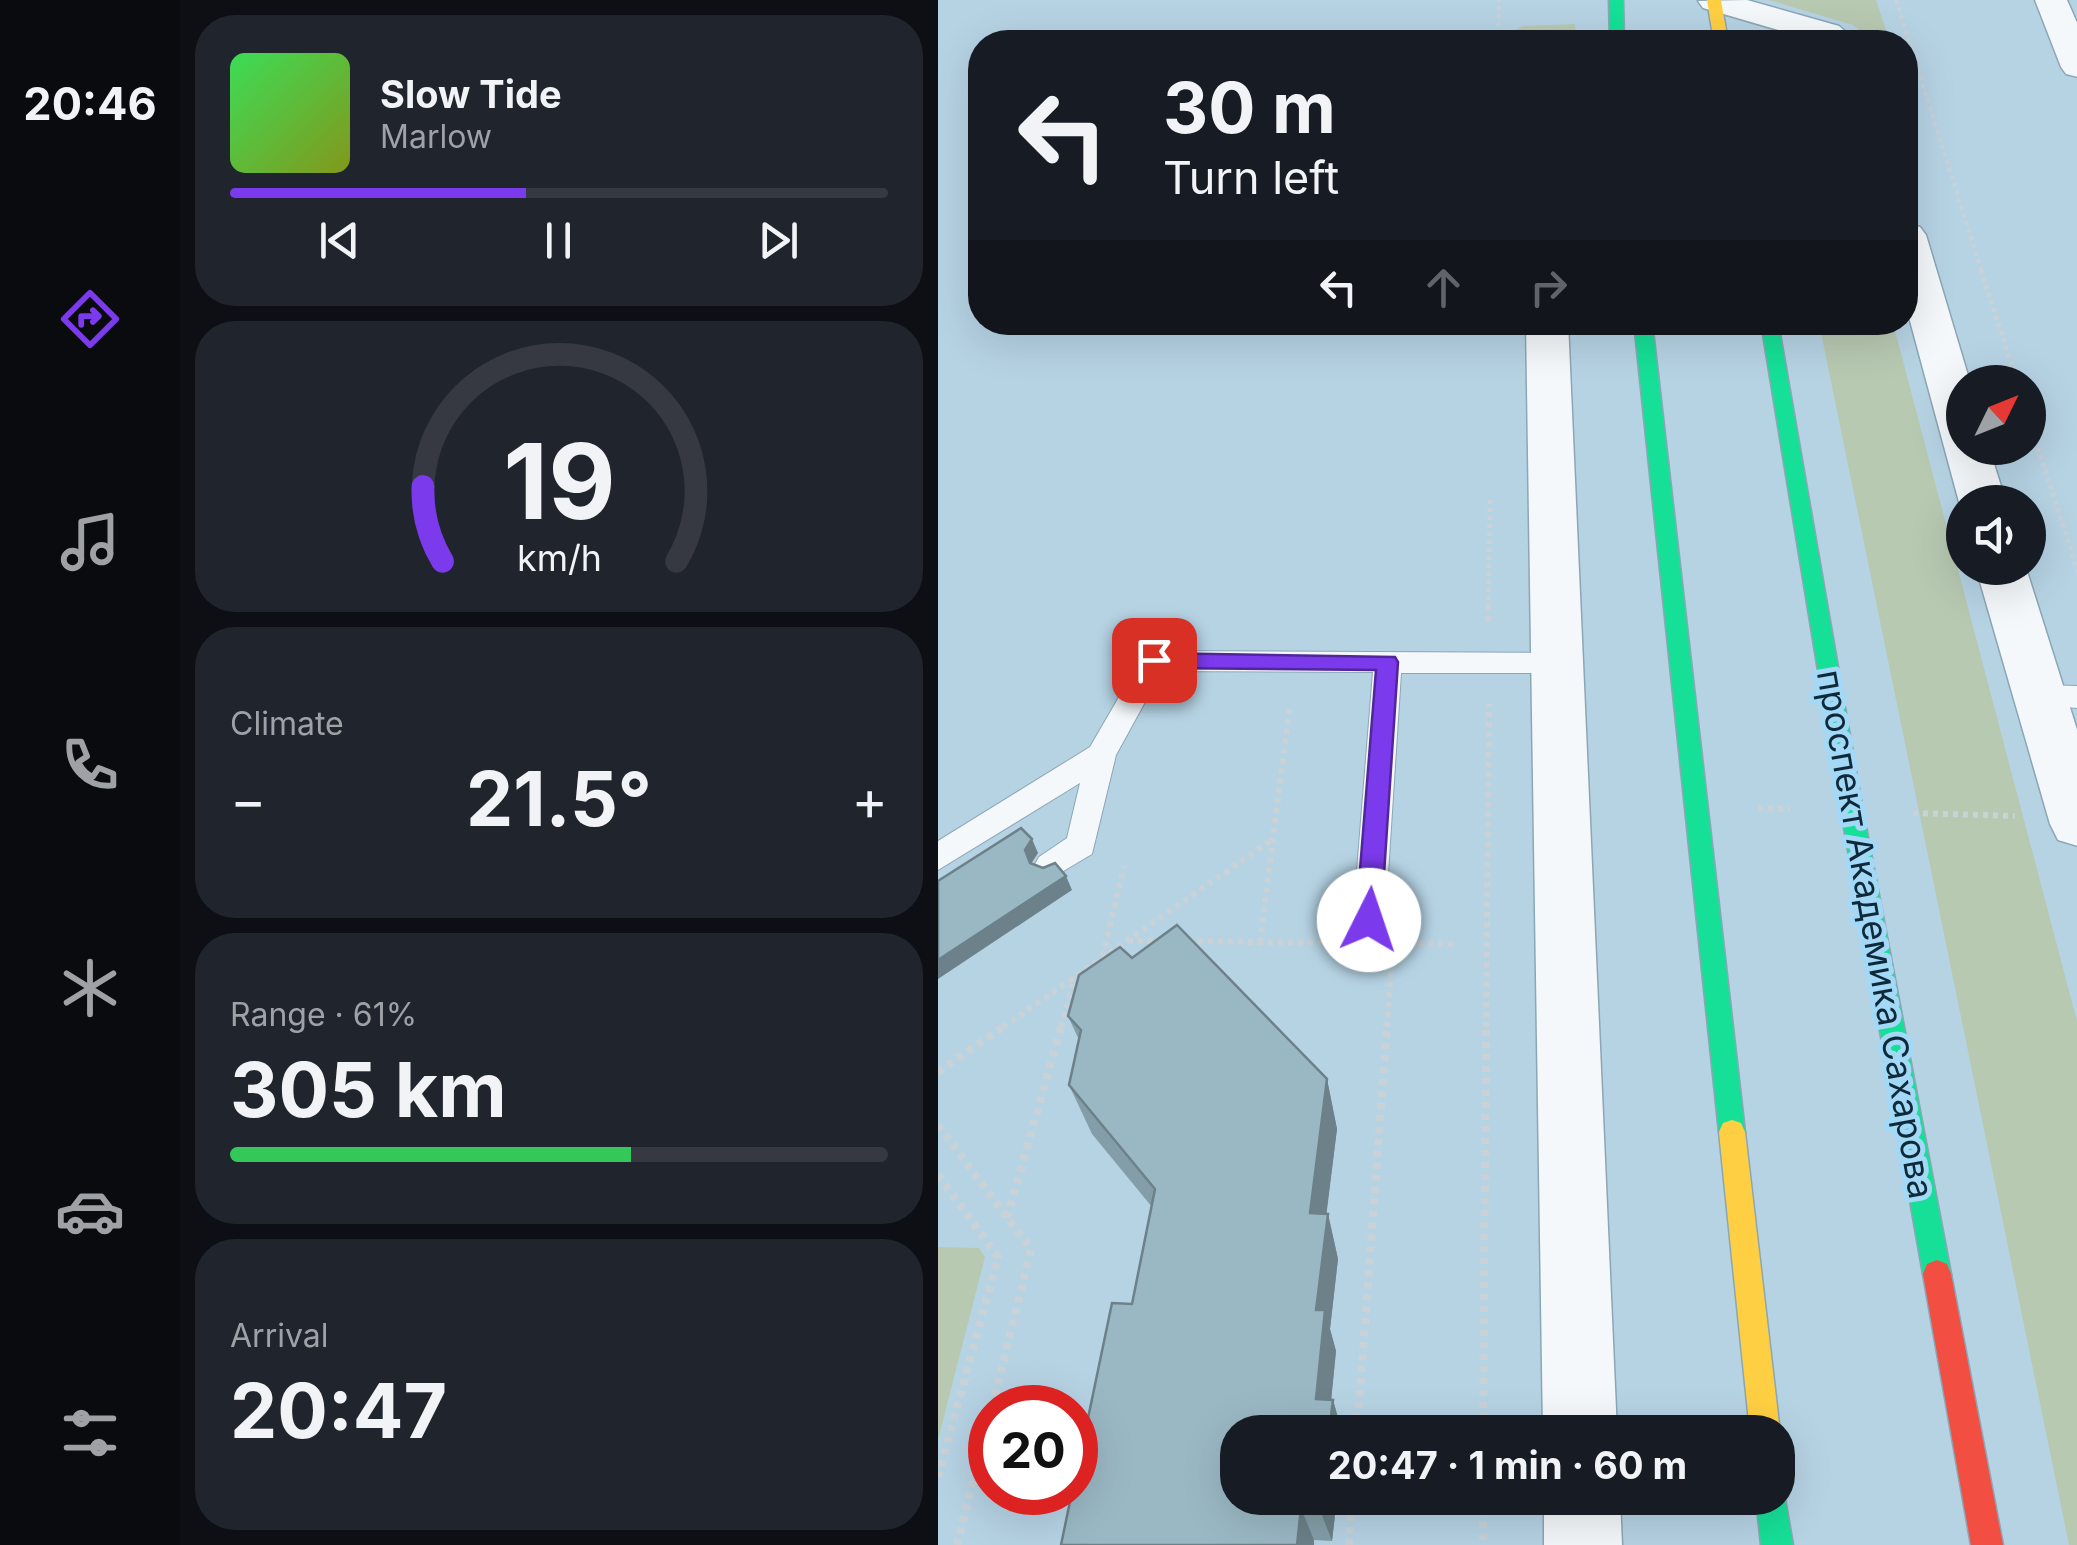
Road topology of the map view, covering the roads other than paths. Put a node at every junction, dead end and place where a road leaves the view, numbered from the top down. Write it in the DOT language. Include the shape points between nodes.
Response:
graph roads {
  1 [pos="1616,0"];
  2 [pos="1714,0"];
  3 [pos="2051,0"];
  4 [pos="1617,30"];
  5 [pos="1719,30"];
  6 [pos="1817,30"];
  7 [pos="2078,67"];
  8 [pos="1918,277"];
  9 [pos="1547,335"];
  10 [pos="1645,335"];
  11 [pos="1771,335"];
  12 [pos="1946,375"];
  13 [pos="2009,585"];
  14 [pos="1388,662"];
  15 [pos="1558,663"];
  16 [pos="2058,696"];
  17 [pos="1101,755"];
  18 [pos="2077,820"];
  19 [pos="938,857"];
  20 [pos="1050,866"];
  21 [pos="1369,920"];
  22 [pos="1579,1415"];
  23 [pos="1762,1415"];
  24 [pos="1582,1515"];
  25 [pos="1774,1515"];
  26 [pos="1583,1545"];
  27 [pos="1777,1545"];
  28 [pos="1987,1545"];
  1 -- 4 [label="main road"];
  2 -- 5 [label="main road"];
  2 -- 6 [label="street"];
  3 -- 7 [label="street"];
  8 -- 12 [label="street"];
  9 -- 15 [label="street"];
  10 -- 23 [label="main road"];
  11 -- 28 [label="main road, проспект Академика Сахарова"];
  13 -- 16 [label="street"];
  14 -- 15 [label="lane"];
  14 -- 17 [label="lane" via="1154,660"];
  14 -- 21 [label="lane"];
  15 -- 22 [label="street"];
  16 -- 18 [label="street"];
  17 -- 19 [label="lane"];
  17 -- 20 [label="lane" via="1081,845"];
  24 -- 26 [label="street"];
  25 -- 27 [label="main road"];
}
